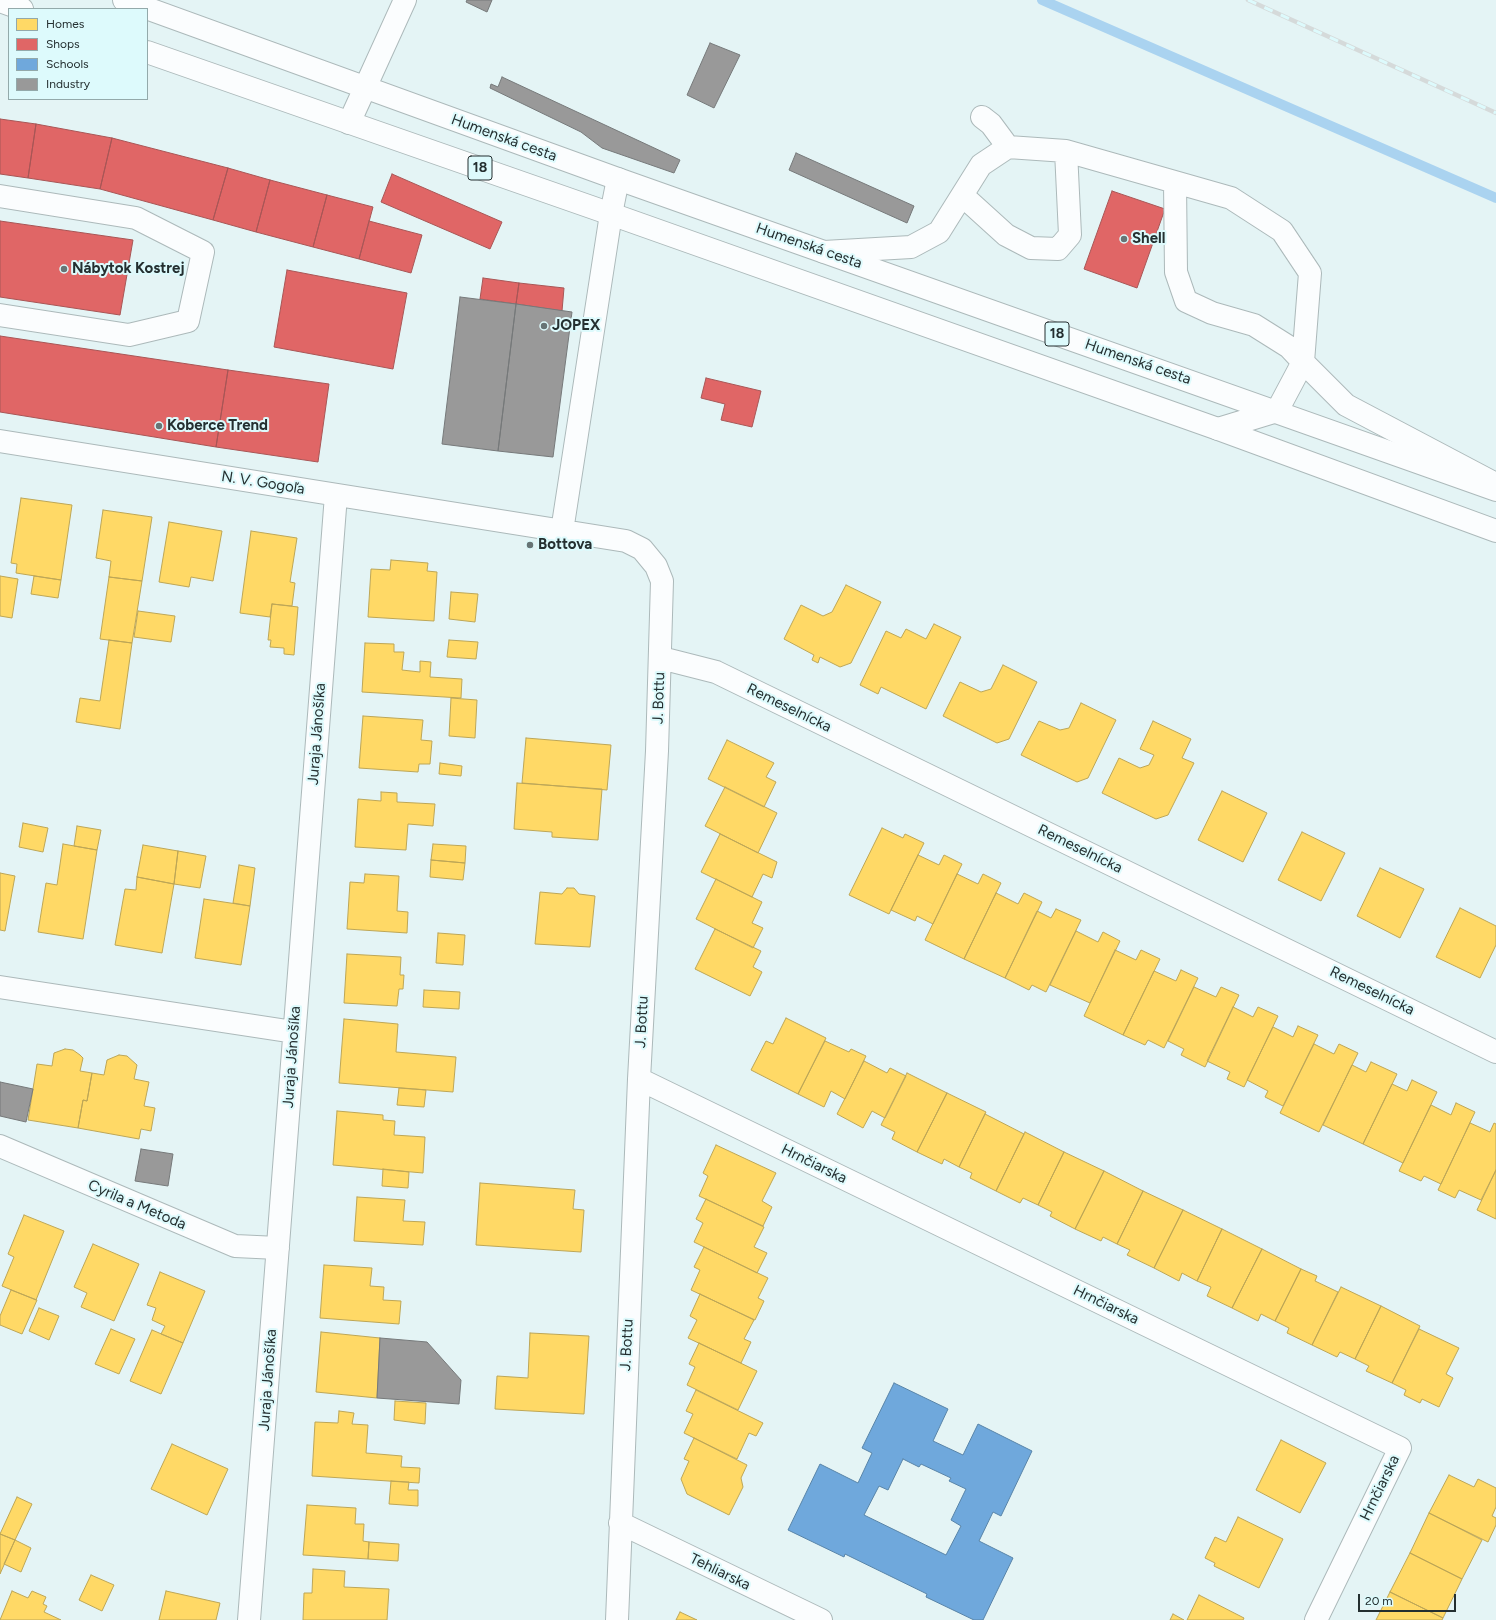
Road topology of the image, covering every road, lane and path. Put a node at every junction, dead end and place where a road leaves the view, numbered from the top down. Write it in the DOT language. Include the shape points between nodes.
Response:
graph roads {
  1 [pos="124,0"];
  2 [pos="405,0"];
  3 [pos="0,1"];
  4 [pos="19,8"];
  5 [pos="146,8"];
  6 [pos="148,9"];
  7 [pos="148,52"];
  8 [pos="365,88"];
  9 [pos="982,117"];
  10 [pos="349,123"];
  11 [pos="1008,147"];
  12 [pos="1066,151"];
  13 [pos="618,179"];
  14 [pos="1175,182"];
  15 [pos="0,196"];
  16 [pos="963,196"];
  17 [pos="611,214"];
  18 [pos="824,252"];
  19 [pos="0,315"];
  20 [pos="1303,362"];
  21 [pos="1277,411"];
  22 [pos="1218,429"];
  23 [pos="0,440"];
  24 [pos="1496,484"];
  25 [pos="1496,490"];
  26 [pos="336,495"];
  27 [pos="526,525"];
  28 [pos="1496,530"];
  29 [pos="562,531"];
  30 [pos="661,658"];
  31 [pos="0,987"];
  32 [pos="294,1032"];
  33 [pos="1496,1052"];
  34 [pos="639,1079"];
  35 [pos="0,1146"];
  36 [pos="278,1248"];
  37 [pos="620,1523"];
  38 [pos="249,1620"];
  39 [pos="617,1620"];
  40 [pos="821,1620"];
  41 [pos="1316,1620"];
  1 -- 5 [label="street, Humenská cesta / 18"];
  2 -- 8 [label="street"];
  3 -- 4 [label="street"];
  6 -- 8 [label="street, Humenská cesta / 18"];
  7 -- 10 [label="street, 18"];
  8 -- 10 [label="street"];
  8 -- 13 [label="street, Humenská cesta / 18"];
  9 -- 11 [label="street" via="991,124"];
  10 -- 17 [label="street, 18"];
  11 -- 12 [label="street"];
  11 -- 16 [label="street" via="981,165"];
  12 -- 14 [label="street"];
  12 -- 16 [label="street" via="1070,235 1058,249 1031,248 1006,235"];
  13 -- 17 [label="street"];
  13 -- 18 [label="street, Humenská cesta / 18"];
  14 -- 20 [label="street" via="1176,272 1186,301 1212,313 1254,325 1289,347"];
  14 -- 20 [label="street" via="1231,198 1282,231 1310,273"];
  15 -- 19 [label="street" via="136,218 203,252 188,321 130,335"];
  16 -- 18 [label="street" via="939,232 911,247"];
  17 -- 22 [label="street, 18"];
  17 -- 29 [label="street"];
  18 -- 21 [label="street, Humenská cesta / 18"];
  20 -- 21 [label="street"];
  20 -- 24 [label="street" via="1346,405"];
  21 -- 22 [label="street"];
  21 -- 25 [label="street, Humenská cesta / 18"];
  22 -- 28 [label="street, 18"];
  23 -- 26 [label="street, N. V. Gogoľa"];
  26 -- 27 [label="street, N. V. Gogoľa"];
  26 -- 32 [label="street, Juraja Jánošíka"];
  27 -- 29 [label="street, J. Bottu"];
  29 -- 30 [label="street, J. Bottu" via="626,541 642,549 656,566 662,581"];
  30 -- 33 [label="street, Remeselnícka" via="716,672"];
  30 -- 34 [label="street, J. Bottu"];
  31 -- 32 [label="street"];
  32 -- 36 [label="street, Juraja Jánošíka"];
  34 -- 37 [label="street, J. Bottu"];
  34 -- 41 [label="street, Hrnčiarska" via="1400,1448"];
  35 -- 36 [label="street, Cyrila a Metoda" via="235,1246"];
  36 -- 38 [label="street, Juraja Jánošíka"];
  37 -- 39 [label="street, J. Bottu"];
  37 -- 40 [label="street, Tehliarska"];
}
